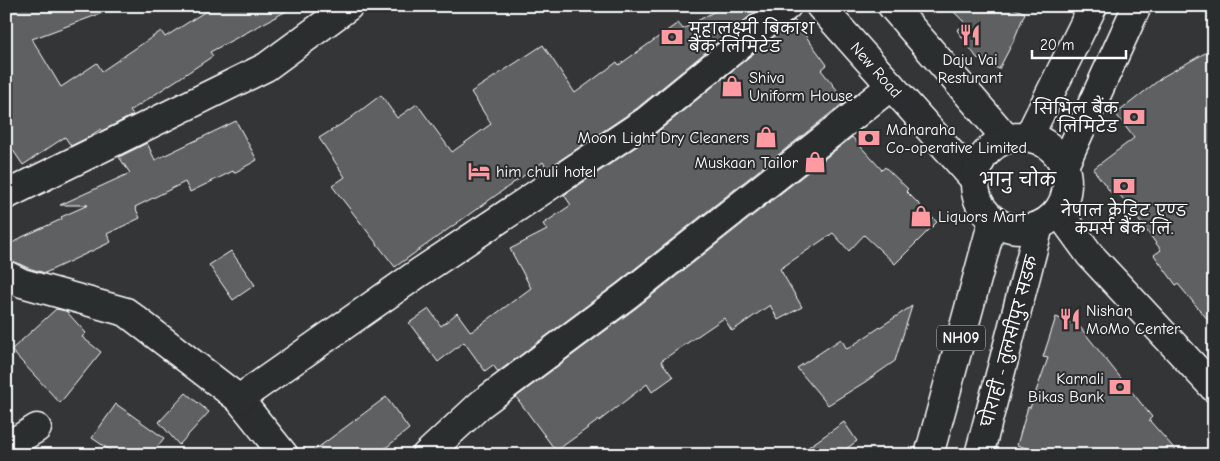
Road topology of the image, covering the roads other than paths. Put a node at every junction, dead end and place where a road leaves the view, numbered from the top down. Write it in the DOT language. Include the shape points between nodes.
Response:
graph roads {
  1 [pos="349,6"];
  2 [pos="787,6"];
  3 [pos="820,6"];
  4 [pos="892,6"];
  5 [pos="1093,6"];
  6 [pos="1137,6"];
  7 [pos="891,86"];
  8 [pos="1018,137"];
  9 [pos="1064,166"];
  10 [pos="974,178"];
  11 [pos="6,194"];
  12 [pos="1049,219"];
  13 [pos="993,220"];
  14 [pos="6,275"];
  15 [pos="1214,388"];
  16 [pos="239,399"];
  17 [pos="37,428"];
  18 [pos="6,447"];
  19 [pos="284,455"];
  20 [pos="426,455"];
  21 [pos="929,455"];
  22 [pos="979,455"];
  1 -- 11 [label="street" via="266,67"];
  2 -- 16 [label="street" via="645,122 420,272"];
  3 -- 7 [label="street, New Road"];
  4 -- 8 [label="street"];
  5 -- 8 [label="street"];
  6 -- 9 [label="street"];
  7 -- 10 [label="street, New Road"];
  7 -- 20 [label="street" via="627,295 481,404"];
  8 -- 9 [label="street" via="1044,142 1056,152"];
  8 -- 10 [label="street" via="990,147 979,161"];
  9 -- 12 [label="street, NH09" via="1068,181 1066,197"];
  10 -- 13 [label="street" via="978,202"];
  12 -- 13 [label="street" via="1023,230 1007,228"];
  12 -- 15 [label="street" via="1090,255"];
  12 -- 22 [label="street, घोराही - तुलसीपुर सडक / NH09"];
  13 -- 21 [label="street, NH09"];
  14 -- 16 [label="street" via="22,283 126,312"];
  16 -- 19 [label="street"];
  17 -- 18 [label="street"];
}
